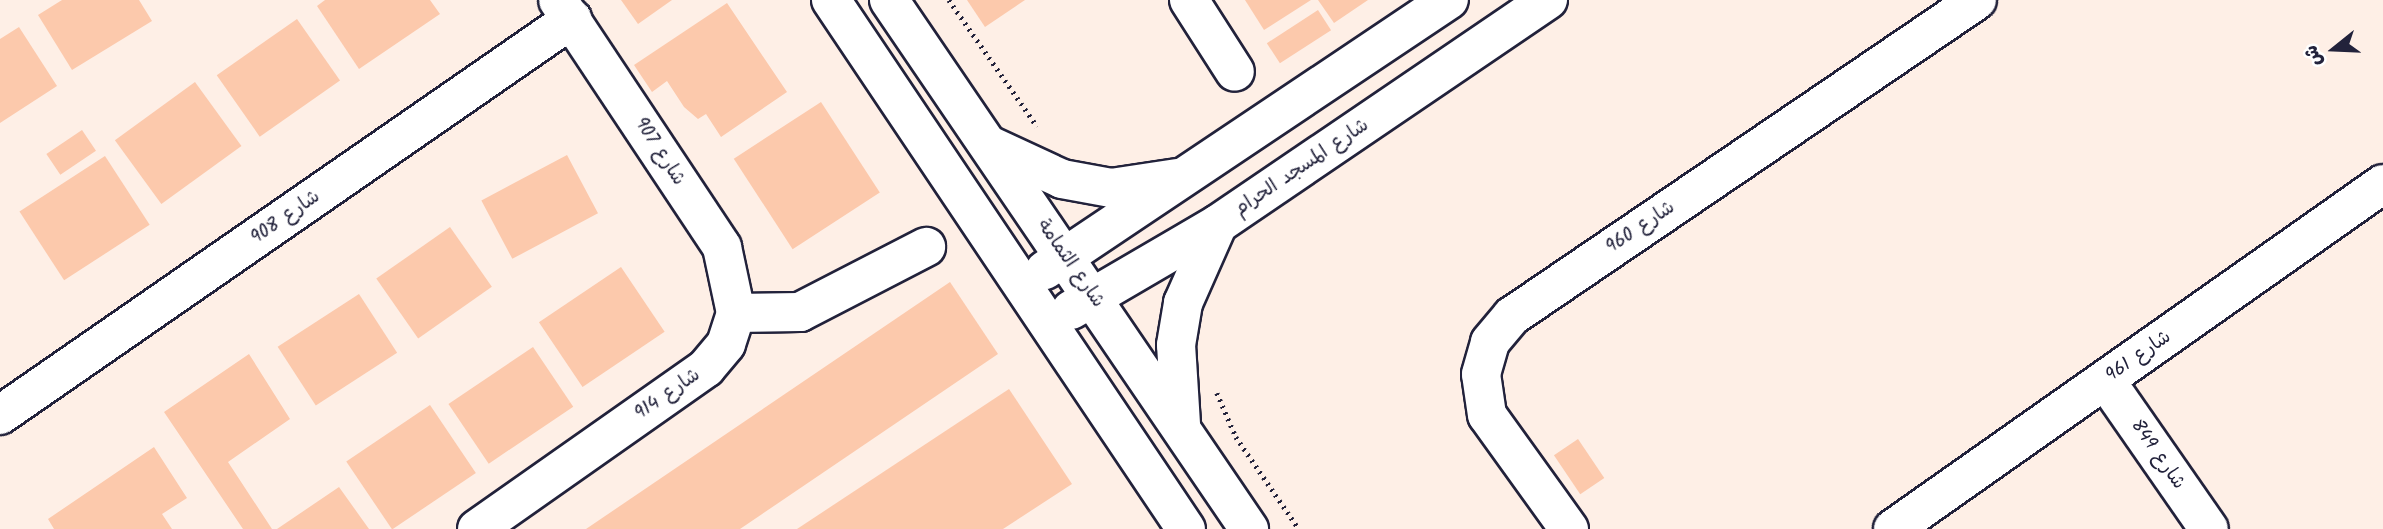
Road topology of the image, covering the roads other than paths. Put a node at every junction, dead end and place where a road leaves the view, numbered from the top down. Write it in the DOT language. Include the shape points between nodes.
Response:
graph roads {
  1 [pos="831,0"];
  2 [pos="859,0"];
  3 [pos="889,0"];
  4 [pos="1189,0"];
  5 [pos="1449,0"];
  6 [pos="1548,0"];
  7 [pos="1977,0"];
  8 [pos="565,10"];
  9 [pos="1235,72"];
  10 [pos="985,142"];
  11 [pos="1189,176"];
  12 [pos="2383,184"];
  13 [pos="1218,224"];
  14 [pos="926,247"];
  15 [pos="1044,271"];
  16 [pos="1093,296"];
  17 [pos="736,313"];
  18 [pos="1048,323"];
  19 [pos="2106,381"];
  20 [pos="0,415"];
  21 [pos="1182,429"];
  22 [pos="477,529"];
  23 [pos="1186,529"];
  24 [pos="1250,529"];
  25 [pos="1569,529"];
  26 [pos="1893,529"];
  27 [pos="2209,529"];
  1 -- 15 [label="street, شارع الثمامة"];
  2 -- 15 [label="street"];
  3 -- 10 [label="street, شارع الثمامة"];
  4 -- 9 [label="street"];
  5 -- 11 [label="street"];
  6 -- 13 [label="street, شارع المسجد الحرام"];
  7 -- 25 [label="street, شارع 960" via="1512,316 1490,342 1481,374 1487,415"];
  8 -- 17 [label="street, شارع 907" via="722,247"];
  8 -- 20 [label="street, شارع 908"];
  10 -- 11 [label="street" via="1052,175 1111,188"];
  10 -- 15 [label="street, شارع الثمامة"];
  11 -- 15 [label="street"];
  12 -- 19 [label="street, شارع 961"];
  13 -- 16 [label="street, شارع المسجد الحرام"];
  13 -- 21 [label="street" via="1183,303 1175,387"];
  14 -- 17 [label="street" via="800,312"];
  15 -- 16 [label="street" via="1069,294"];
  15 -- 18 [label="street, شارع الثمامة"];
  16 -- 18 [label="street, شارع المسجد الحرام"];
  16 -- 21 [label="street, شارع الثمامة"];
  17 -- 22 [label="street, شارع 914" via="726,344 706,368"];
  18 -- 23 [label="street, شارع الثمامة"];
  19 -- 26 [label="street, شارع 961"];
  19 -- 27 [label="street, شارع 849"];
  21 -- 24 [label="street, شارع الثمامة"];
}
